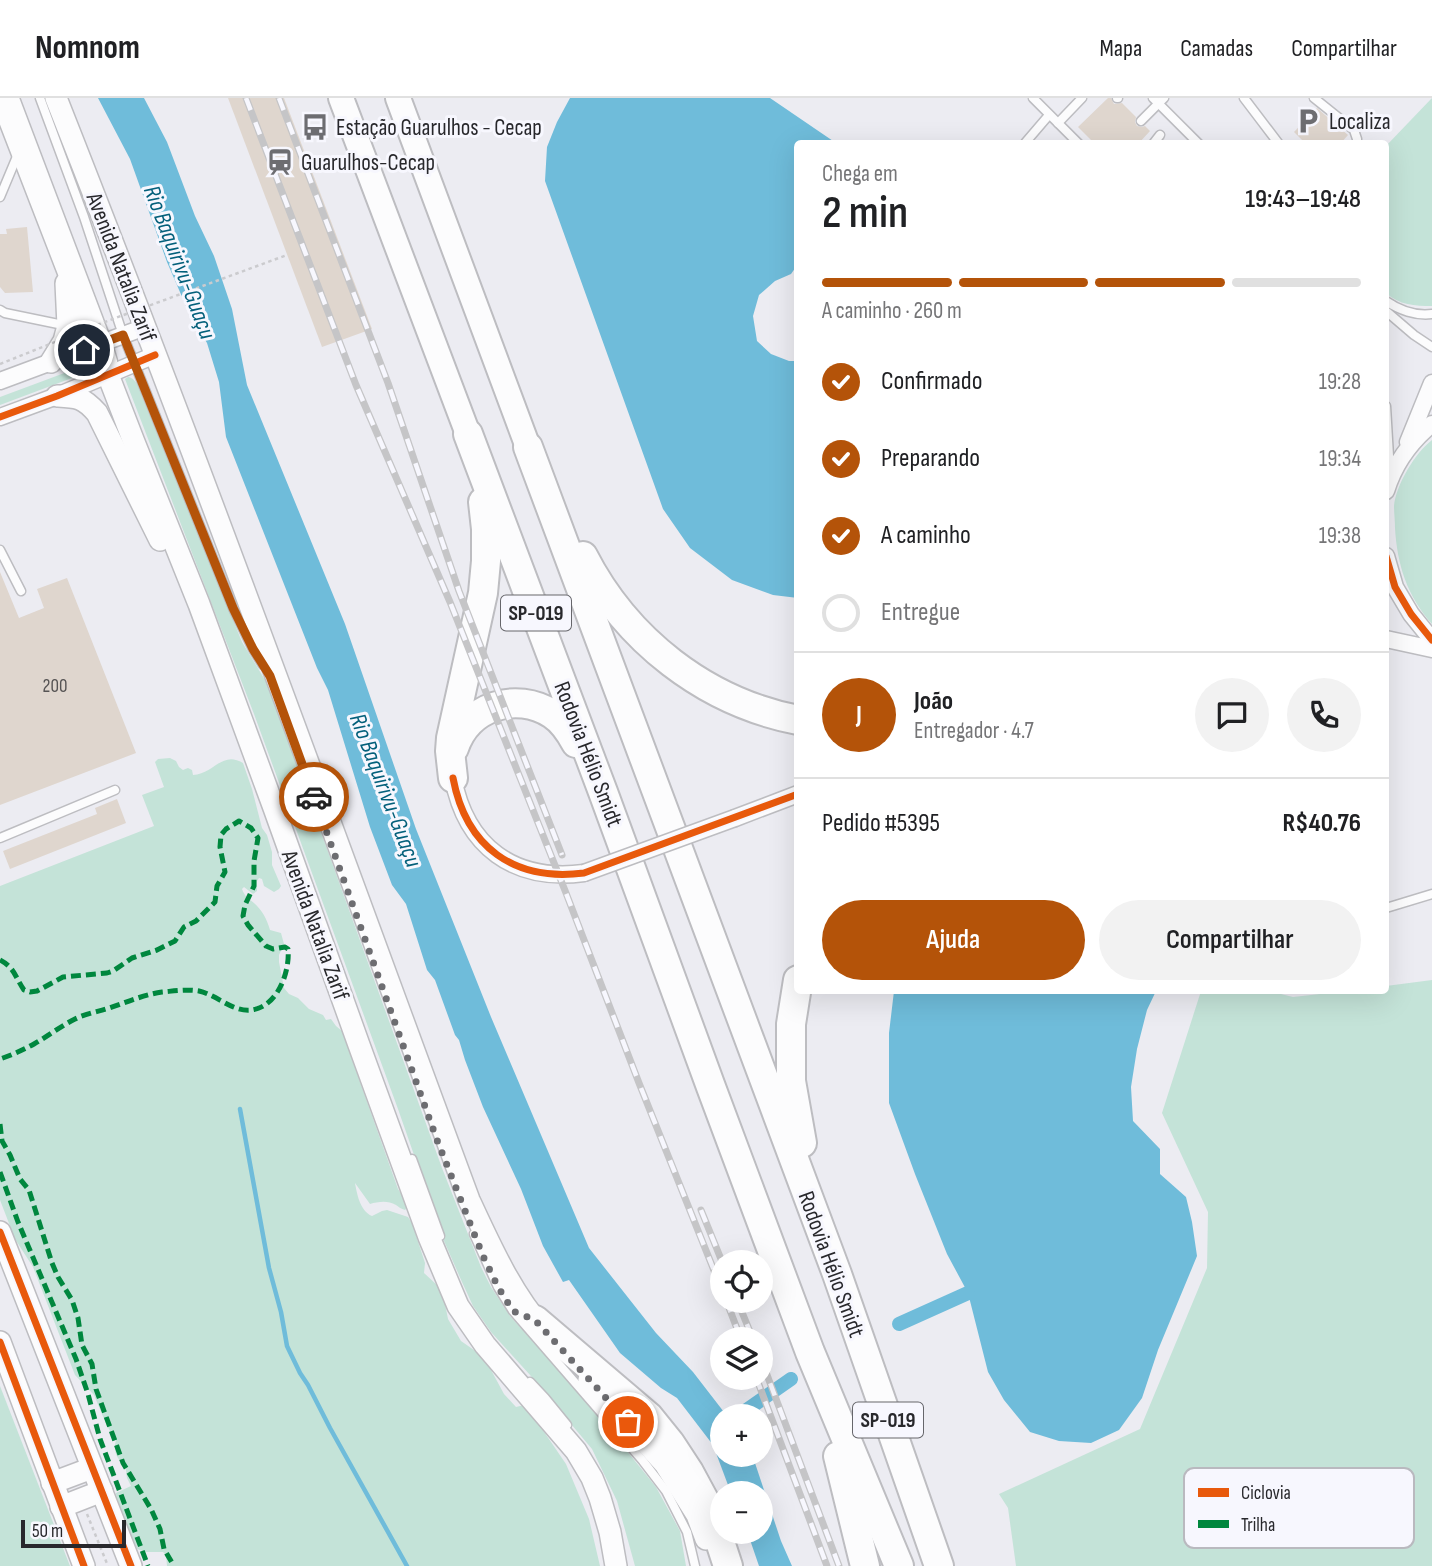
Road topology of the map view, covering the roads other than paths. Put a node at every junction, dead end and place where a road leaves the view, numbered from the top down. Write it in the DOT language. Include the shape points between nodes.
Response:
graph roads {
  1 [pos="1,98"];
  2 [pos="15,98"];
  3 [pos="40,98"];
  4 [pos="55,98"];
  5 [pos="341,98"];
  6 [pos="398,98"];
  7 [pos="1033,98"];
  8 [pos="1082,98"];
  9 [pos="1244,98"];
  10 [pos="1314,98"];
  11 [pos="1158,100"];
  12 [pos="1049,115"];
  13 [pos="1141,121"];
  14 [pos="1058,123"];
  15 [pos="1084,132"];
  16 [pos="1160,135"];
  17 [pos="1028,140"];
  18 [pos="1075,140"];
  19 [pos="1078,140"];
  20 [pos="1156,140"];
  21 [pos="1195,140"];
  22 [pos="1276,140"];
  23 [pos="1357,140"];
  24 [pos="20,148"];
  25 [pos="0,197"];
  26 [pos="65,228"];
  27 [pos="65,263"];
  28 [pos="1389,303"];
  29 [pos="0,310"];
  30 [pos="1389,314"];
  31 [pos="1432,314"];
  32 [pos="68,326"];
  33 [pos="145,327"];
  34 [pos="109,340"];
  35 [pos="1432,347"];
  36 [pos="155,355"];
  37 [pos="51,362"];
  38 [pos="134,363"];
  39 [pos="112,373"];
  40 [pos="0,381"];
  41 [pos="1432,383"];
  42 [pos="57,396"];
  43 [pos="0,417"];
  44 [pos="1432,425"];
  45 [pos="468,434"];
  46 [pos="528,447"];
  47 [pos="1402,455"];
  48 [pos="1389,482"];
  49 [pos="0,550"];
  50 [pos="1389,566"];
  51 [pos="21,591"];
  52 [pos="199,604"];
  53 [pos="1389,640"];
  54 [pos="1432,640"];
  55 [pos="1432,649"];
  56 [pos="226,650"];
  57 [pos="794,719"];
  58 [pos="453,778"];
  59 [pos="114,790"];
  60 [pos="603,792"];
  61 [pos="794,796"];
  62 [pos="280,797"];
  63 [pos="0,838"];
  64 [pos="306,870"];
  65 [pos="1432,894"];
  66 [pos="1389,907"];
  67 [pos="796,994"];
  68 [pos="407,1146"];
  69 [pos="0,1232"];
  70 [pos="443,1245"];
  71 [pos="447,1256"];
  72 [pos="837,1274"];
  73 [pos="457,1280"];
  74 [pos="524,1315"];
  75 [pos="480,1322"];
  76 [pos="488,1333"];
  77 [pos="0,1342"];
  78 [pos="496,1345"];
  79 [pos="810,1352"];
  80 [pos="575,1434"];
  81 [pos="582,1443"];
  82 [pos="92,1468"];
  83 [pos="52,1483"];
  84 [pos="102,1491"];
  85 [pos="61,1507"];
  86 [pos="85,1566"];
  87 [pos="131,1566"];
  88 [pos="616,1566"];
  89 [pos="625,1566"];
  90 [pos="695,1566"];
  91 [pos="716,1566"];
  92 [pos="728,1566"];
  93 [pos="865,1566"];
  94 [pos="899,1566"];
  95 [pos="939,1566"];
  1 -- 24 [label="main road, Avenida Natalia Zarif"];
  2 -- 26 [label="lane"];
  3 -- 34 [label="lane" via="84,217"];
  4 -- 33 [label="main road, Avenida Natalia Zarif"];
  5 -- 45 [label="main road, Rodovia Hélio Smidt / SP-019"];
  6 -- 46 [label="main road, Rodovia Hélio Smidt / SP-019"];
  7 -- 12 [label="lane"];
  8 -- 14 [label="lane"];
  9 -- 22 [label="lane"];
  10 -- 23 [label="lane" via="1354,130"];
  11 -- 13 [label="lane"];
  11 -- 21 [label="lane"];
  12 -- 14 [label="lane"];
  12 -- 17 [label="lane"];
  14 -- 18 [label="lane"];
  15 -- 19 [label="lane"];
  16 -- 20 [label="lane"];
  24 -- 25 [label="lane"];
  24 -- 27 [label="main road, Avenida Natalia Zarif"];
  26 -- 27 [label="lane"];
  26 -- 34 [label="lane"];
  27 -- 32 [label="main road"];
  27 -- 34 [label="main road, Avenida Natalia Zarif"];
  28 -- 31 [label="lane" via="1411,313"];
  29 -- 32 [label="lane"];
  30 -- 35 [label="lane"];
  32 -- 37 [label="main road"];
  33 -- 34 [label="street"];
  33 -- 36 [label="main road, Avenida Natalia Zarif"];
  34 -- 37 [label="street"];
  34 -- 38 [label="lane"];
  34 -- 39 [label="main road, Avenida Natalia Zarif"];
  36 -- 38 [label="street"];
  36 -- 74 [label="main road, Avenida Natalia Zarif" via="469,1200"];
  37 -- 40 [label="street"];
  38 -- 39 [label="street"];
  38 -- 74 [label="lane" via="233,608 270,676 483,1256 498,1287"];
  39 -- 42 [label="street"];
  39 -- 52 [label="main road, Avenida Natalia Zarif"];
  39 -- 56 [label="lane"];
  41 -- 47 [label="street"];
  42 -- 43 [label="street"];
  42 -- 52 [label="main road" via="87,401 97,413 157,535"];
  44 -- 47 [label="street"];
  45 -- 58 [label="highway" via="482,497 486,561 451,738"];
  45 -- 60 [label="highway, Rodovia Hélio Smidt / SP-019"];
  46 -- 57 [label="highway" via="590,569 640,637 680,670 724,697"];
  46 -- 72 [label="highway, Rodovia Hélio Smidt / SP-019"];
  47 -- 48 [label="street"];
  49 -- 51 [label="lane"];
  50 -- 54 [label="street" via="1395,587"];
  52 -- 88 [label="main road, Avenida Natalia Zarif" via="458,1306 485,1345 576,1451 600,1498"];
  53 -- 55 [label="street"];
  58 -- 60 [label="highway" via="454,751 467,724 490,707 521,703 543,709 562,722"];
  58 -- 61 [label="street, bridge" via="462,813 483,843 530,871 566,876"];
  59 -- 63 [label="lane"];
  60 -- 79 [label="highway, Rodovia Hélio Smidt / SP-019"];
  62 -- 64 [label="lane"];
  65 -- 66 [label="lane"];
  67 -- 72 [label="highway" via="791,1081"];
  68 -- 70 [label="lane"];
  69 -- 82 [label="main road"];
  71 -- 73 [label="lane"];
  72 -- 95 [label="highway, Rodovia Hélio Smidt / SP-019"];
  74 -- 90 [label="lane" via="666,1490 687,1532"];
  74 -- 91 [label="main road, Avenida Natalia Zarif" via="665,1464 697,1515"];
  74 -- 92 [label="highway" via="649,1417 663,1434 710,1511"];
  75 -- 76 [label="lane"];
  77 -- 83 [label="main road"];
  78 -- 80 [label="lane"];
  79 -- 93 [label="highway"];
  79 -- 94 [label="highway, Rodovia Hélio Smidt / SP-019"];
  81 -- 89 [label="lane" via="606,1488"];
  82 -- 83 [label="main road"];
  82 -- 84 [label="main road"];
  83 -- 85 [label="main road"];
  84 -- 85 [label="main road"];
  84 -- 87 [label="main road"];
  85 -- 86 [label="main road"];
}
